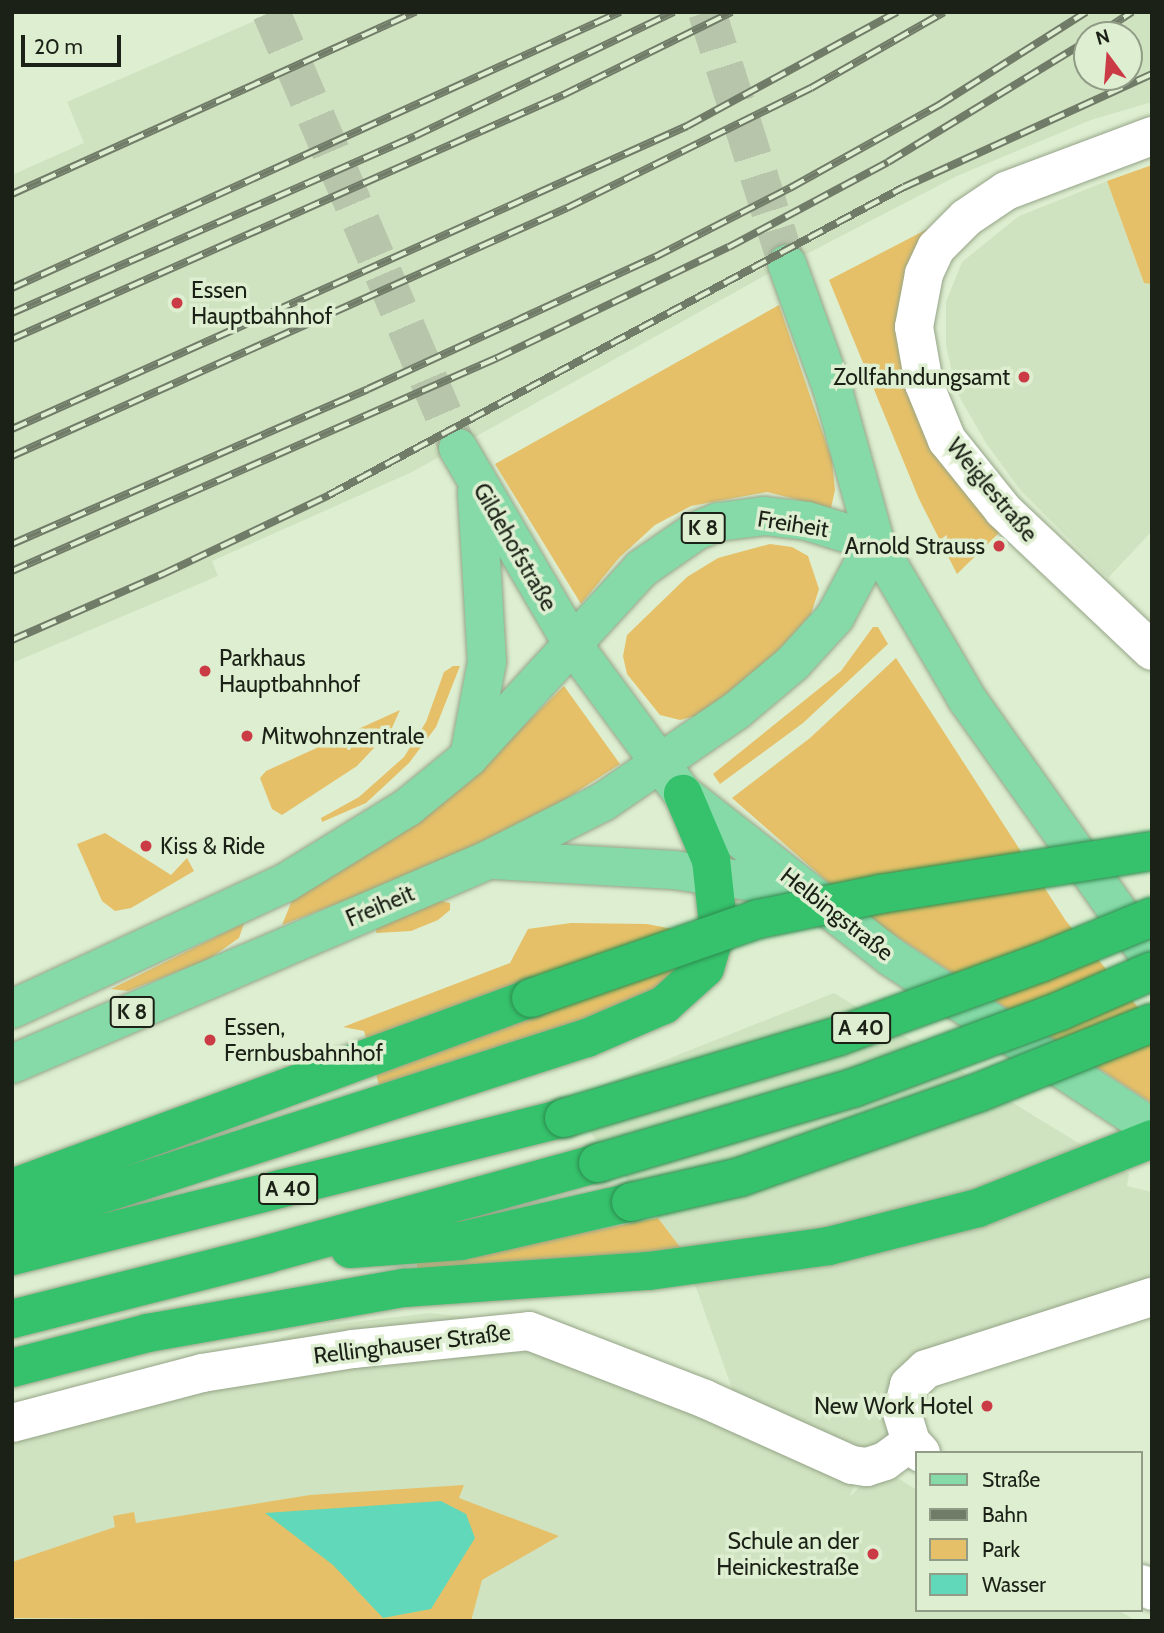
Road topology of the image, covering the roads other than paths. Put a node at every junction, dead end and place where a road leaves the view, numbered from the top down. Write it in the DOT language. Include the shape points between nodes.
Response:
graph roads {
  1 [pos="1152,136"];
  2 [pos="787,264"];
  3 [pos="875,542"];
  4 [pos="573,645"];
  5 [pos="1152,651"];
  6 [pos="469,757"];
  7 [pos="672,779"];
  8 [pos="1152,851"];
  9 [pos="488,860"];
  10 [pos="714,874"];
  11 [pos="801,889"];
  12 [pos="1152,917"];
  13 [pos="1152,959"];
  14 [pos="1152,971"];
  15 [pos="12,1009"];
  16 [pos="1152,1023"];
  17 [pos="12,1064"];
  18 [pos="1152,1128"];
  19 [pos="1152,1139"];
  20 [pos="12,1188"];
  21 [pos="12,1223"];
  22 [pos="268,1254"];
  23 [pos="12,1256"];
  24 [pos="1150,1296"];
  25 [pos="12,1319"];
  26 [pos="12,1368"];
  27 [pos="12,1423"];
  28 [pos="916,1447"];
  1 -- 5 [label="street, Weiglestraße" via="1006,191 965,218 936,248 916,299 918,355 932,407 947,440 1003,510"];
  2 -- 3 [label="main road" via="834,394"];
  3 -- 4 [label="main road, Freiheit / K 8" via="784,517 718,522 659,553"];
  3 -- 7 [label="main road, Freiheit / K 8" via="825,630"];
  3 -- 13 [label="main road" via="967,699"];
  4 -- 6 [label="main road, Freiheit / K 8"];
  4 -- 6 [label="main road, Gildehofstraße" via="467,464 486,662"];
  4 -- 7 [label="main road, Helbingstraße"];
  6 -- 15 [label="main road, Freiheit / K 8" via="385,823 285,883"];
  7 -- 9 [label="main road, Freiheit / K 8" via="589,810"];
  7 -- 10 [label="highway"];
  7 -- 11 [label="main road, Helbingstraße"];
  8 -- 20 [label="highway, bridge" via="880,894 758,919 656,951"];
  9 -- 10 [label="main road"];
  9 -- 17 [label="main road, Freiheit / K 8"];
  10 -- 11 [label="main road"];
  10 -- 21 [label="highway" via="718,924 705,968 680,994 647,1014 562,1047"];
  11 -- 18 [label="main road, Helbingstraße" via="937,990"];
  12 -- 23 [label="highway, A 40, bridge" via="1040,964 839,1036 564,1118"];
  14 -- 22 [label="highway, A 40, bridge" via="1060,1011 853,1088"];
  16 -- 22 [label="highway, bridge" via="977,1093 740,1177 461,1241"];
  19 -- 26 [label="highway" via="966,1211 829,1247 649,1271 404,1288 148,1333"];
  22 -- 25 [label="highway, A 40"];
  24 -- 28 [label="street" via="926,1368 904,1397 903,1424"];
  27 -- 28 [label="street, Rellinghauser Straße" via="202,1373 353,1349 528,1331 705,1399 852,1465 867,1467"];
}
